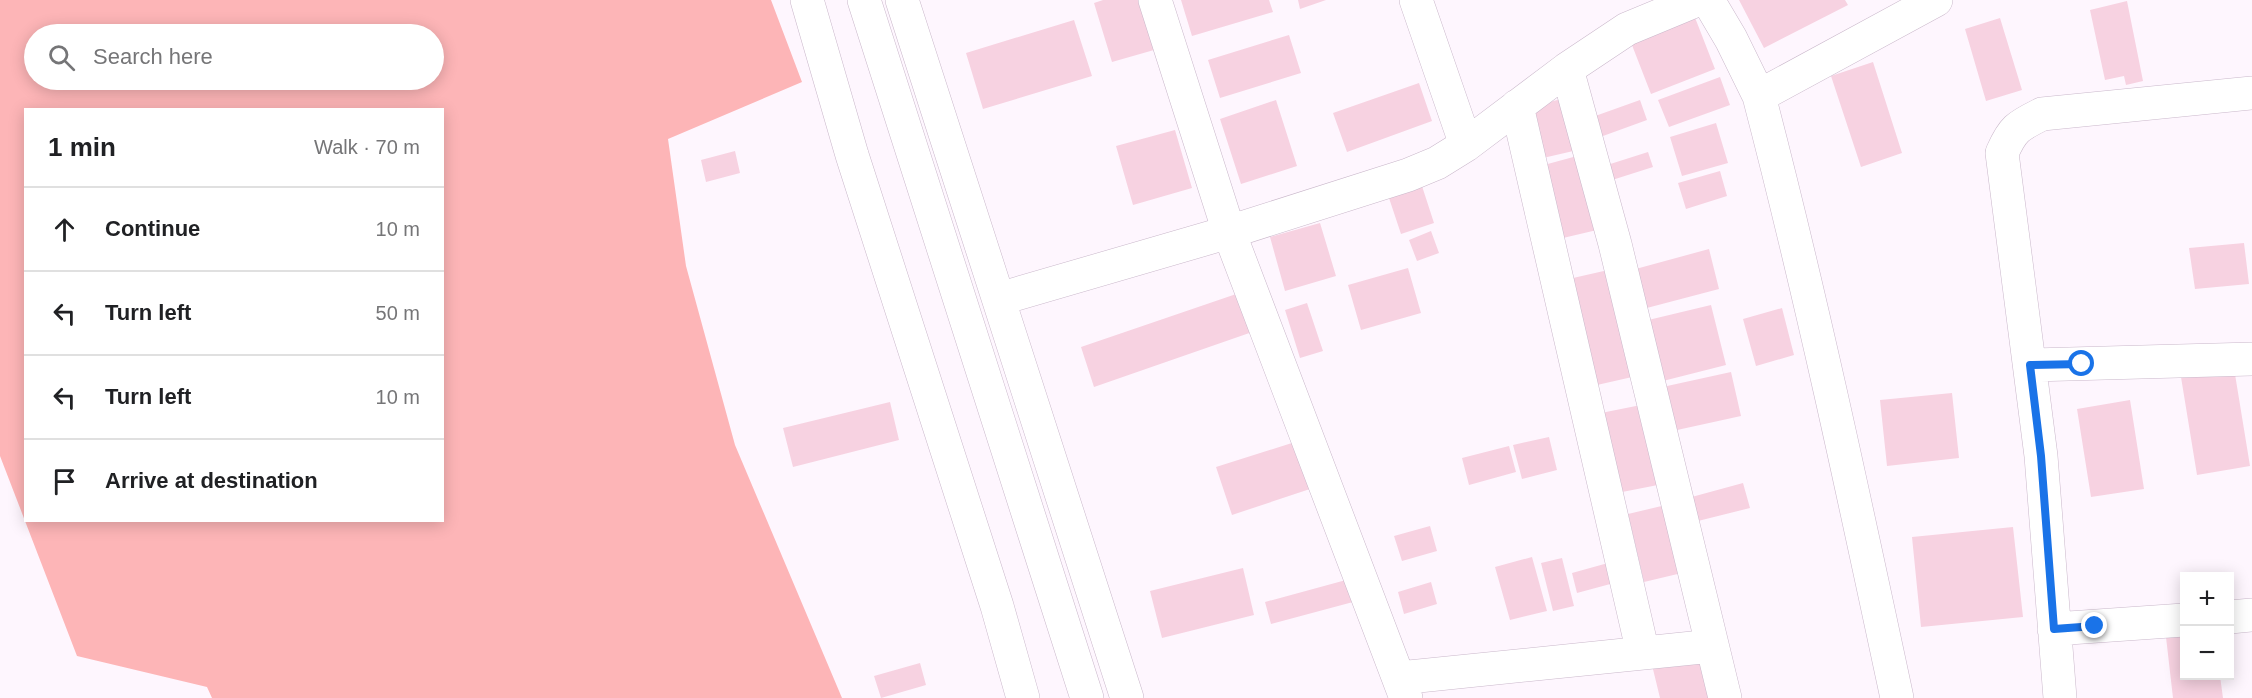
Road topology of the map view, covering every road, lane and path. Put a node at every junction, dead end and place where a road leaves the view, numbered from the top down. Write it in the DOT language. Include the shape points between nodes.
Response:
graph roads {
  1 [pos="807,0"];
  2 [pos="864,0"];
  3 [pos="902,0"];
  4 [pos="1155,0"];
  5 [pos="1416,0"];
  6 [pos="1697,0"];
  7 [pos="1708,0"];
  8 [pos="1936,0"];
  9 [pos="1567,69"];
  10 [pos="2252,93"];
  11 [pos="1759,96"];
  12 [pos="1517,106"];
  13 [pos="1466,145"];
  14 [pos="1229,232"];
  15 [pos="999,299"];
  16 [pos="2252,359"];
  17 [pos="2030,365"];
  18 [pos="2252,615"];
  19 [pos="2234,616"];
  20 [pos="2180,620"];
  21 [pos="2054,629"];
  22 [pos="1712,646"];
  23 [pos="1643,653"];
  24 [pos="1402,688"];
  25 [pos="1023,698"];
  26 [pos="1087,698"];
  27 [pos="1127,698"];
  28 [pos="1725,698"];
  29 [pos="1897,698"];
  30 [pos="2060,698"];
  1 -- 25 [label="street"];
  2 -- 26 [label="street"];
  3 -- 15 [label="street"];
  4 -- 14 [label="street"];
  5 -- 13 [label="street"];
  6 -- 9 [label="street" via="1627,29"];
  7 -- 11 [label="street"];
  8 -- 11 [label="street"];
  9 -- 12 [label="street"];
  9 -- 22 [label="street" via="1615,244"];
  10 -- 17 [label="street" via="2042,114 2011,134 2002,153"];
  11 -- 29 [label="street" via="1853,492"];
  12 -- 13 [label="street"];
  12 -- 23 [label="street"];
  13 -- 14 [label="street" via="1408,175"];
  14 -- 15 [label="street"];
  14 -- 24 [label="street"];
  15 -- 27 [label="street"];
  16 -- 17 [label="street"];
  17 -- 21 [label="street"];
  18 -- 19 [label="street"];
  20 -- 21 [label="street"];
  21 -- 30 [label="street"];
  22 -- 23 [label="street"];
  22 -- 28 [label="street"];
  23 -- 24 [label="street"];
}
